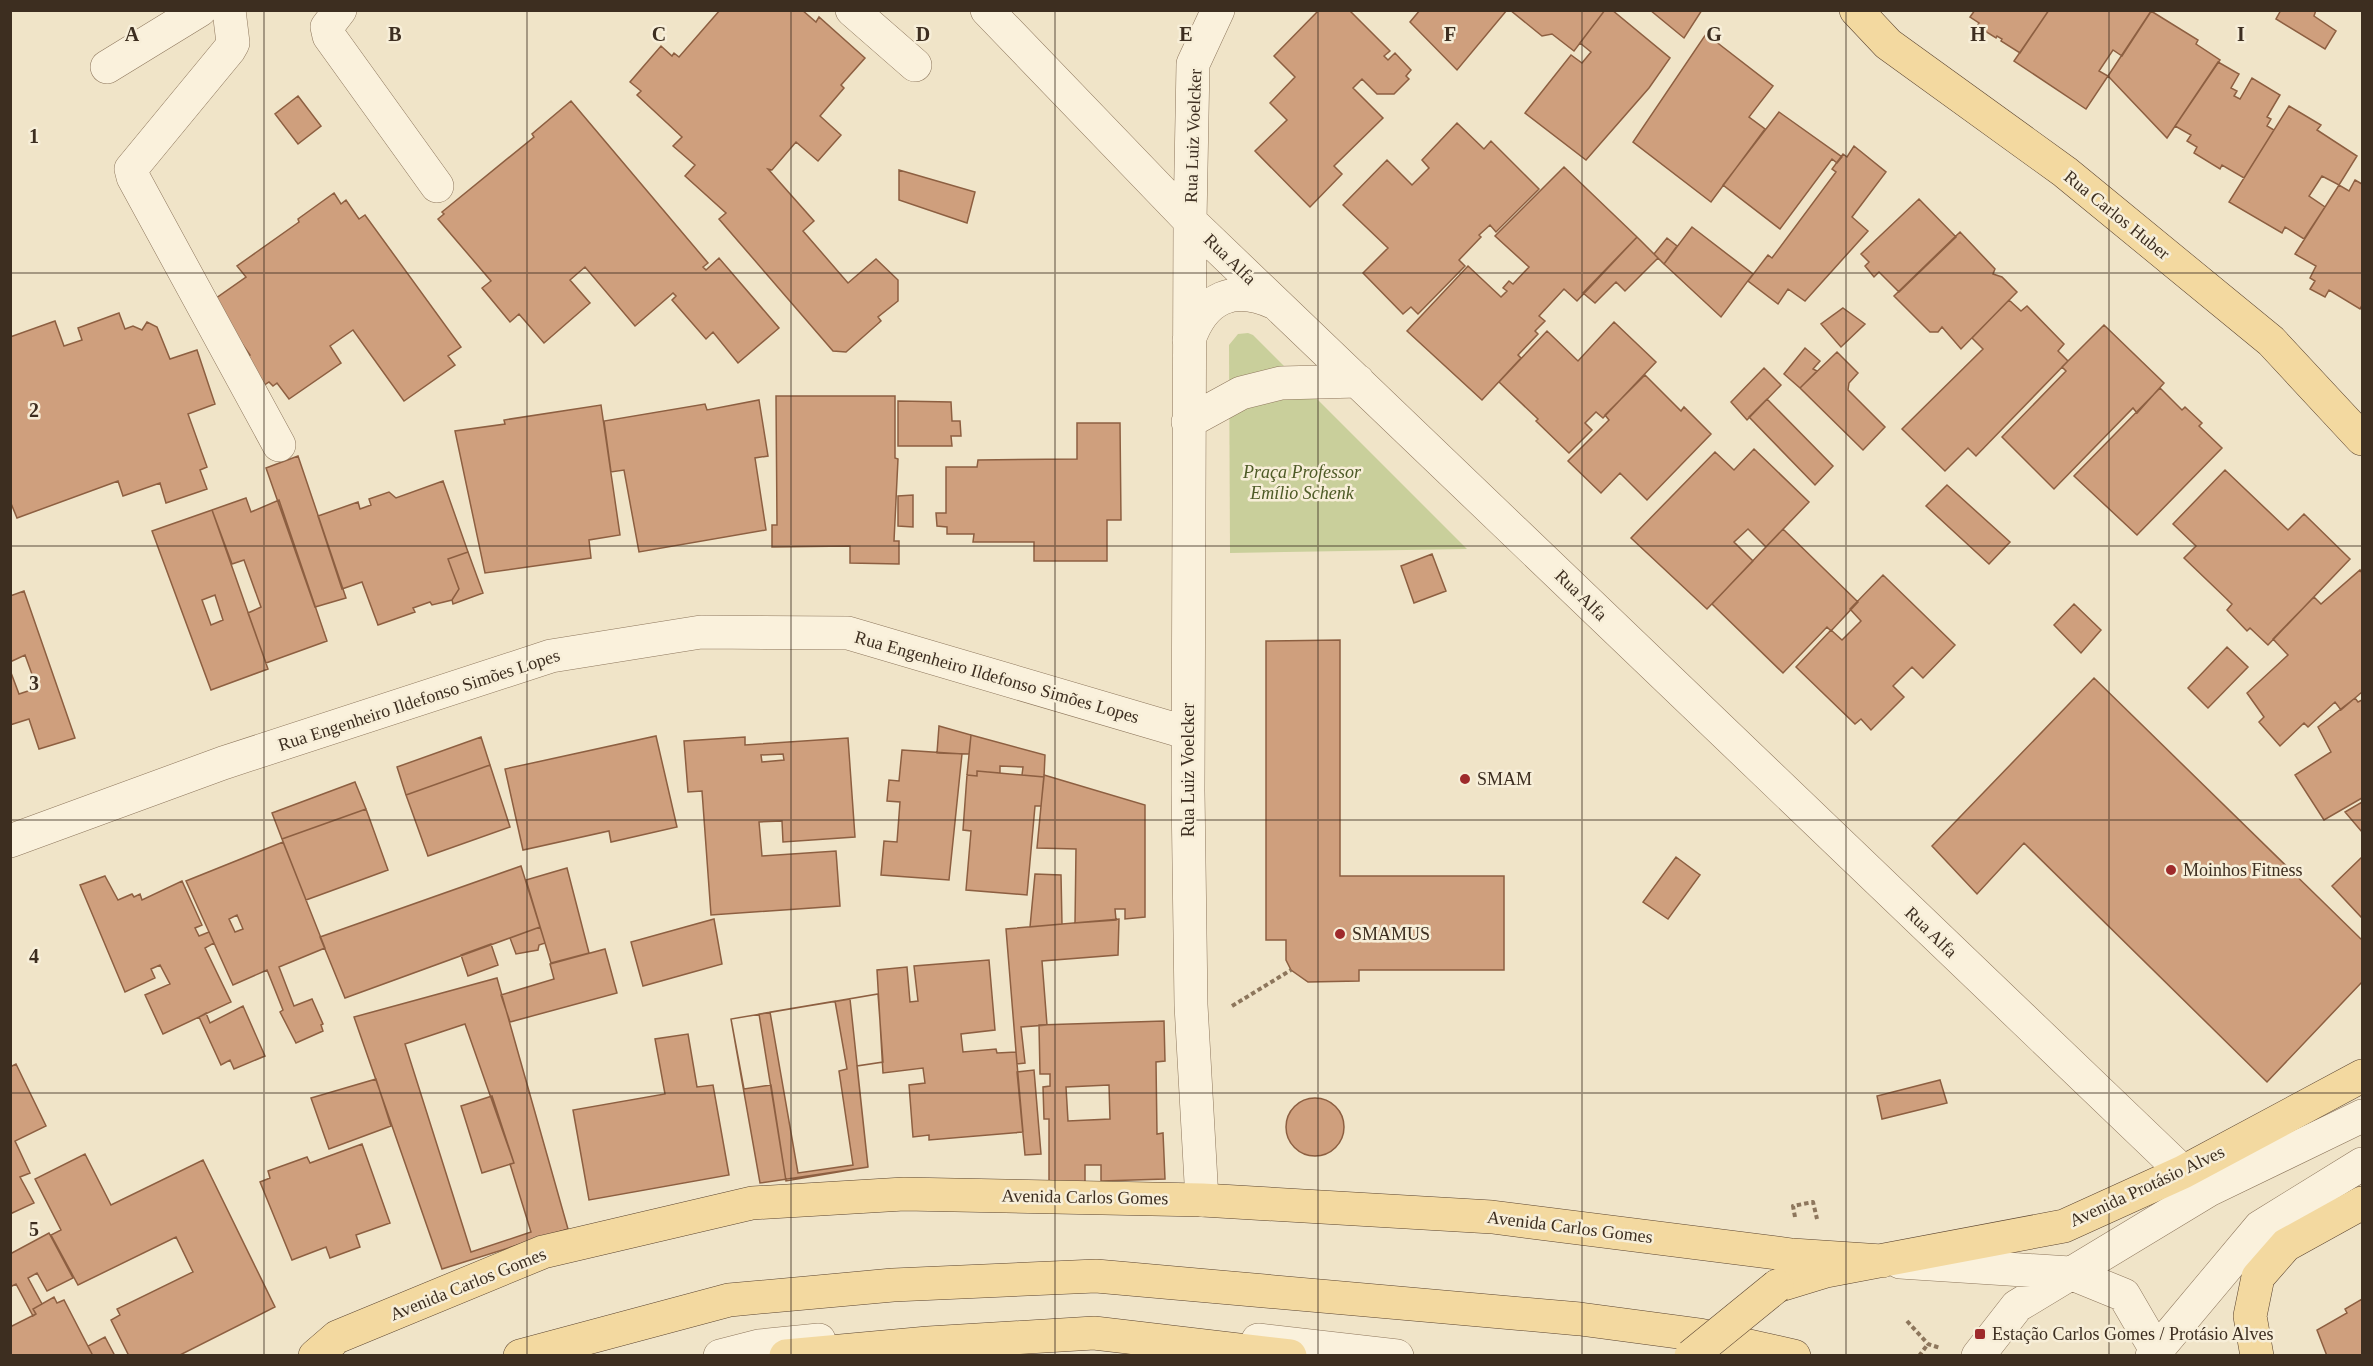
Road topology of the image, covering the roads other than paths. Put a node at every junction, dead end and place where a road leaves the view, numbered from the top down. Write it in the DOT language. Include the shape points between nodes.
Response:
graph roads {
  1 [pos="200,10"];
  2 [pos="229,10"];
  3 [pos="340,10"];
  4 [pos="852,10"];
  5 [pos="987,10"];
  6 [pos="1218,10"];
  7 [pos="1856,10"];
  8 [pos="915,64"];
  9 [pos="107,67"];
  10 [pos="437,186"];
  11 [pos="1190,221"];
  12 [pos="1275,303"];
  13 [pos="1189,340"];
  14 [pos="1358,381"];
  15 [pos="1188,422"];
  16 [pos="2362,439"];
  17 [pos="279,444"];
  18 [pos="1188,733"];
  19 [pos="10,842"];
  20 [pos="2362,1076"];
  21 [pos="2362,1099"];
  22 [pos="2362,1116"];
  23 [pos="2362,1164"];
  24 [pos="2362,1177"];
  25 [pos="2196,1181"];
  26 [pos="1202,1200"];
  27 [pos="2362,1203"];
  28 [pos="2260,1227"];
  29 [pos="1882,1261"];
  30 [pos="2070,1273"];
  31 [pos="1963,1353"];
  32 [pos="2154,1353"];
  33 [pos="315,1356"];
  34 [pos="520,1356"];
  35 [pos="720,1356"];
  36 [pos="786,1356"];
  37 [pos="1290,1356"];
  38 [pos="1397,1356"];
  39 [pos="1691,1356"];
  40 [pos="1794,1356"];
  41 [pos="2258,1356"];
  1 -- 9 [label="street"];
  2 -- 17 [label="street" via="233,43 230,50 131,168"];
  3 -- 10 [label="street" via="327,27 329,36"];
  4 -- 8 [label="street"];
  5 -- 11 [label="street, Rua Alfa"];
  6 -- 11 [label="street, Rua Luiz Voelcker" via="1193,64"];
  7 -- 16 [label="main road, Rua Carlos Huber" via="1888,44 2065,172 2271,340"];
  11 -- 12 [label="street, Rua Alfa"];
  11 -- 13 [label="street, Rua Luiz Voelcker"];
  12 -- 13 [label="street, Rua Luiz Voelcker" via="1258,295 1240,293 1222,298 1195,322"];
  12 -- 14 [label="street, Rua Alfa"];
  13 -- 15 [label="street, Rua Luiz Voelcker"];
  14 -- 15 [label="street" via="1281,383 1241,393"];
  14 -- 25 [label="street, Rua Alfa"];
  15 -- 18 [label="street, Rua Luiz Voelcker"];
  18 -- 19 [label="street, Rua Engenheiro Ildefonso Simões Lopes" via="848,633 701,632 551,656 223,763"];
  18 -- 26 [label="street, Rua Luiz Voelcker" via="1191,1005"];
  20 -- 25 [label="main road, Avenida Protásio Alves"];
  21 -- 25 [label="street"];
  22 -- 25 [label="street"];
  23 -- 28 [label="street"];
  24 -- 28 [label="street"];
  25 -- 29 [label="main road, Avenida Protásio Alves" via="2064,1226"];
  25 -- 30 [label="street"];
  26 -- 29 [label="main road, Avenida Carlos Gomes" via="1492,1217 1792,1256"];
  26 -- 33 [label="main road, Avenida Carlos Gomes" via="904,1194 752,1203 543,1252 337,1337"];
  27 -- 41 [label="main road" via="2286,1245 2258,1277 2250,1316"];
  28 -- 32 [label="street"];
  29 -- 30 [label="street"];
  29 -- 39 [label="main road, Avenida Protásio Alves, bridge" via="1801,1277 1777,1286"];
  30 -- 31 [label="street" via="2017,1306"];
  30 -- 32 [label="street" via="2124,1295"];
  34 -- 40 [label="main road" via="729,1300 892,1285 1096,1276 1580,1319 1700,1335"];
  35 -- 38 [label="street" via="759,1346 915,1330 1098,1322"];
  36 -- 37 [label="main road" via="1094,1333"];
}
